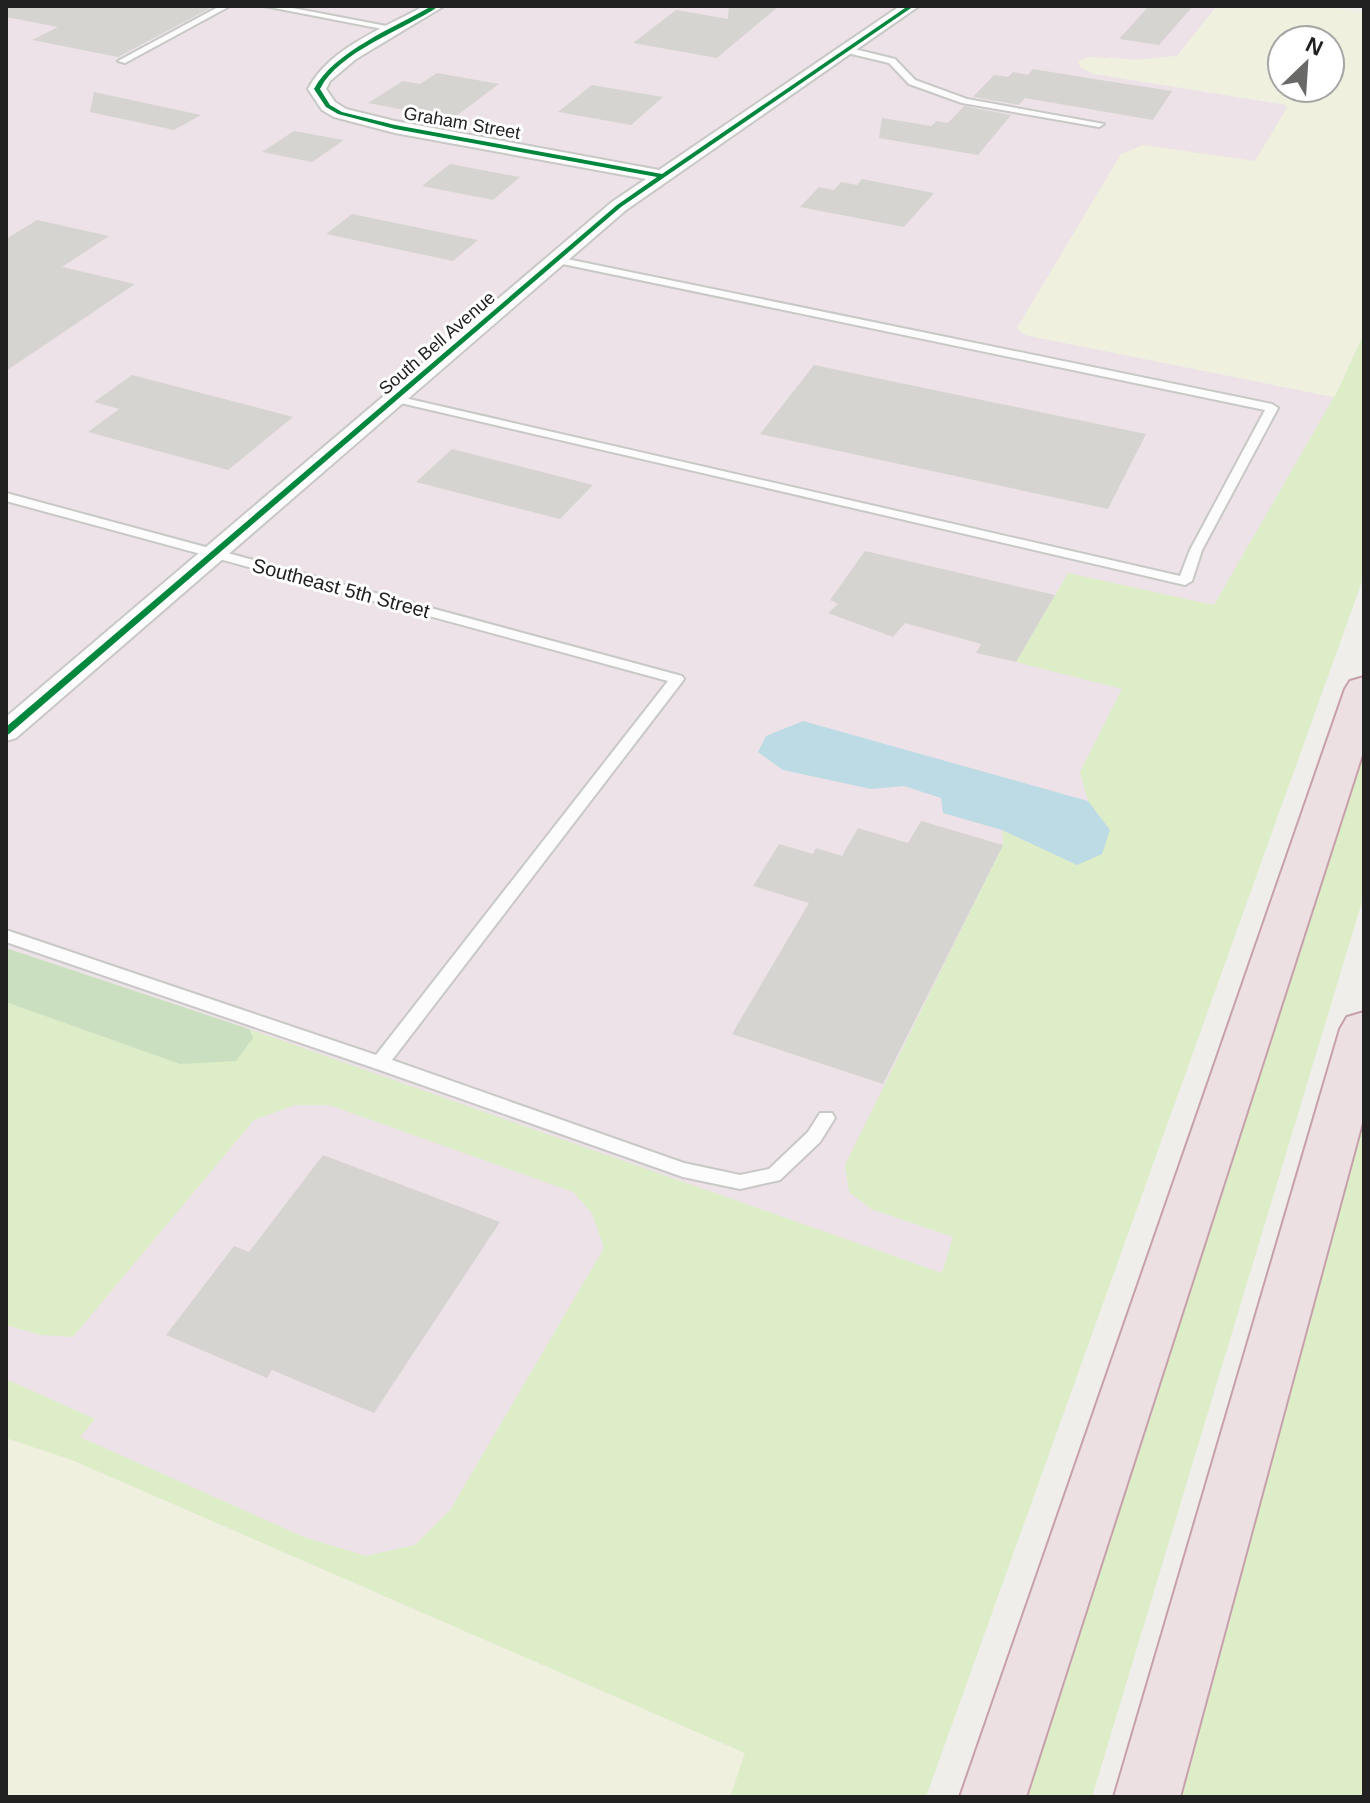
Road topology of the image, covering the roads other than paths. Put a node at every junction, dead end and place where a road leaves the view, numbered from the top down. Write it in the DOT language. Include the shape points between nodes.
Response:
graph roads {
  1 [pos="226,6"];
  2 [pos="268,6"];
  3 [pos="436,6"];
  4 [pos="911,6"];
  5 [pos="398,29"];
  6 [pos="846,50"];
  7 [pos="122,61"];
  8 [pos="1099,124"];
  9 [pos="662,176"];
  10 [pos="557,260"];
  11 [pos="396,399"];
  12 [pos="6,497"];
  13 [pos="213,553"];
  14 [pos="1364,689"];
  15 [pos="6,732"];
  16 [pos="6,936"];
  17 [pos="1364,1029"];
  18 [pos="380,1063"];
  19 [pos="826,1118"];
  20 [pos="993,1797"];
  21 [pos="1147,1797"];
  1 -- 7 [label="lane"];
  2 -- 5 [label="lane"];
  3 -- 5 [label="street"];
  4 -- 6 [label="street, South Bell Avenue"];
  5 -- 9 [label="street, Graham Street" via="350,54 318,82 322,99 340,113 395,127"];
  6 -- 8 [label="lane" via="892,61 912,82 953,98"];
  6 -- 9 [label="street, South Bell Avenue"];
  9 -- 10 [label="street, South Bell Avenue"];
  10 -- 11 [label="street, South Bell Avenue"];
  10 -- 11 [label="lane" via="1272,408 1196,550 1185,581"];
  11 -- 13 [label="street, South Bell Avenue"];
  12 -- 13 [label="lane, Southeast 5th Street"];
  13 -- 15 [label="street, South Bell Avenue"];
  13 -- 18 [label="lane, Southeast 5th Street" via="677,679"];
  14 -- 20 [label="highway"];
  16 -- 18 [label="lane"];
  17 -- 21 [label="highway"];
  18 -- 19 [label="lane" via="683,1170 740,1182 774,1175"];
}
